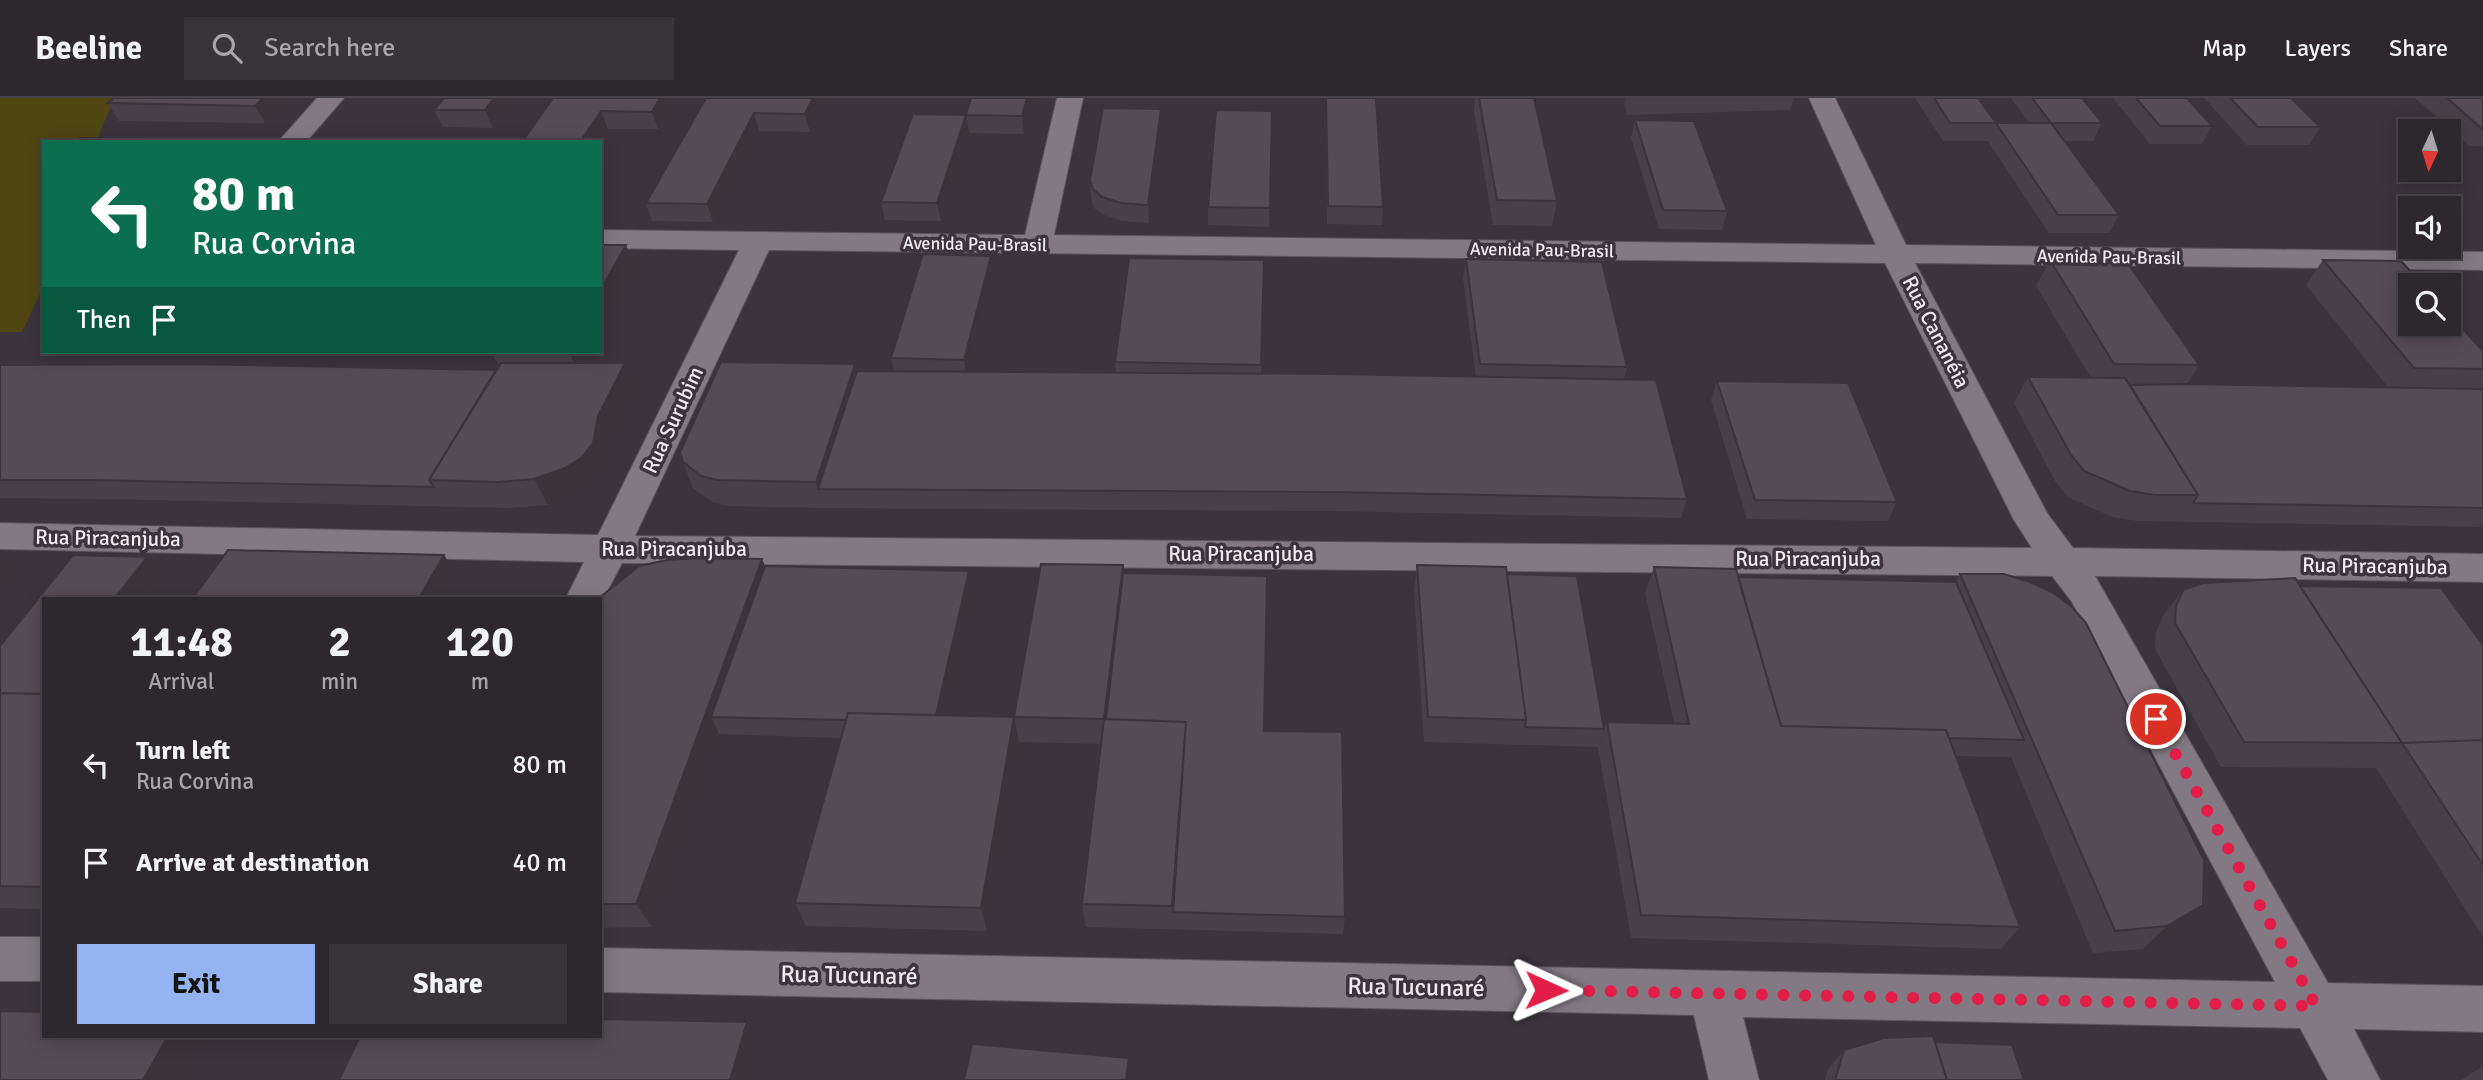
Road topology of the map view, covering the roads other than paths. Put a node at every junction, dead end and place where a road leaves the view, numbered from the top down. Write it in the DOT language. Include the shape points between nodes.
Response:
graph roads {
  1 [pos="331,98"];
  2 [pos="1070,98"];
  3 [pos="1822,98"];
  4 [pos="293,140"];
  5 [pos="602,239"];
  6 [pos="759,239"];
  7 [pos="1038,246"];
  8 [pos="1897,254"];
  9 [pos="2483,261"];
  10 [pos="0,536"];
  11 [pos="609,549"];
  12 [pos="2060,561"];
  13 [pos="2483,568"];
  14 [pos="585,597"];
  15 [pos="0,958"];
  16 [pos="42,959"];
  17 [pos="602,970"];
  18 [pos="1713,993"];
  19 [pos="2316,1006"];
  20 [pos="2483,1009"];
  21 [pos="1734,1080"];
  22 [pos="2355,1080"];
  1 -- 4 [label="street"];
  2 -- 7 [label="street"];
  3 -- 8 [label="street, Rua Cananéia"];
  5 -- 6 [label="street, Avenida Pau-Brasil"];
  6 -- 7 [label="street, Avenida Pau-Brasil"];
  6 -- 11 [label="street, Rua Surubim"];
  7 -- 8 [label="street, Avenida Pau-Brasil"];
  8 -- 9 [label="street, Avenida Pau-Brasil"];
  8 -- 12 [label="street, Rua Cananéia" via="2032,520"];
  10 -- 11 [label="street, Rua Piracanjuba"];
  11 -- 12 [label="street, Rua Piracanjuba"];
  11 -- 14 [label="street, Rua Surubim"];
  12 -- 13 [label="street, Rua Piracanjuba"];
  12 -- 19 [label="street, Rua Cananéia" via="2085,593"];
  15 -- 16 [label="street"];
  17 -- 18 [label="street, Rua Tucunaré"];
  18 -- 19 [label="street, Rua Tucunaré"];
  18 -- 21 [label="street"];
  19 -- 20 [label="street, Rua Tucunaré"];
  19 -- 22 [label="street, Rua Cananéia"];
}
